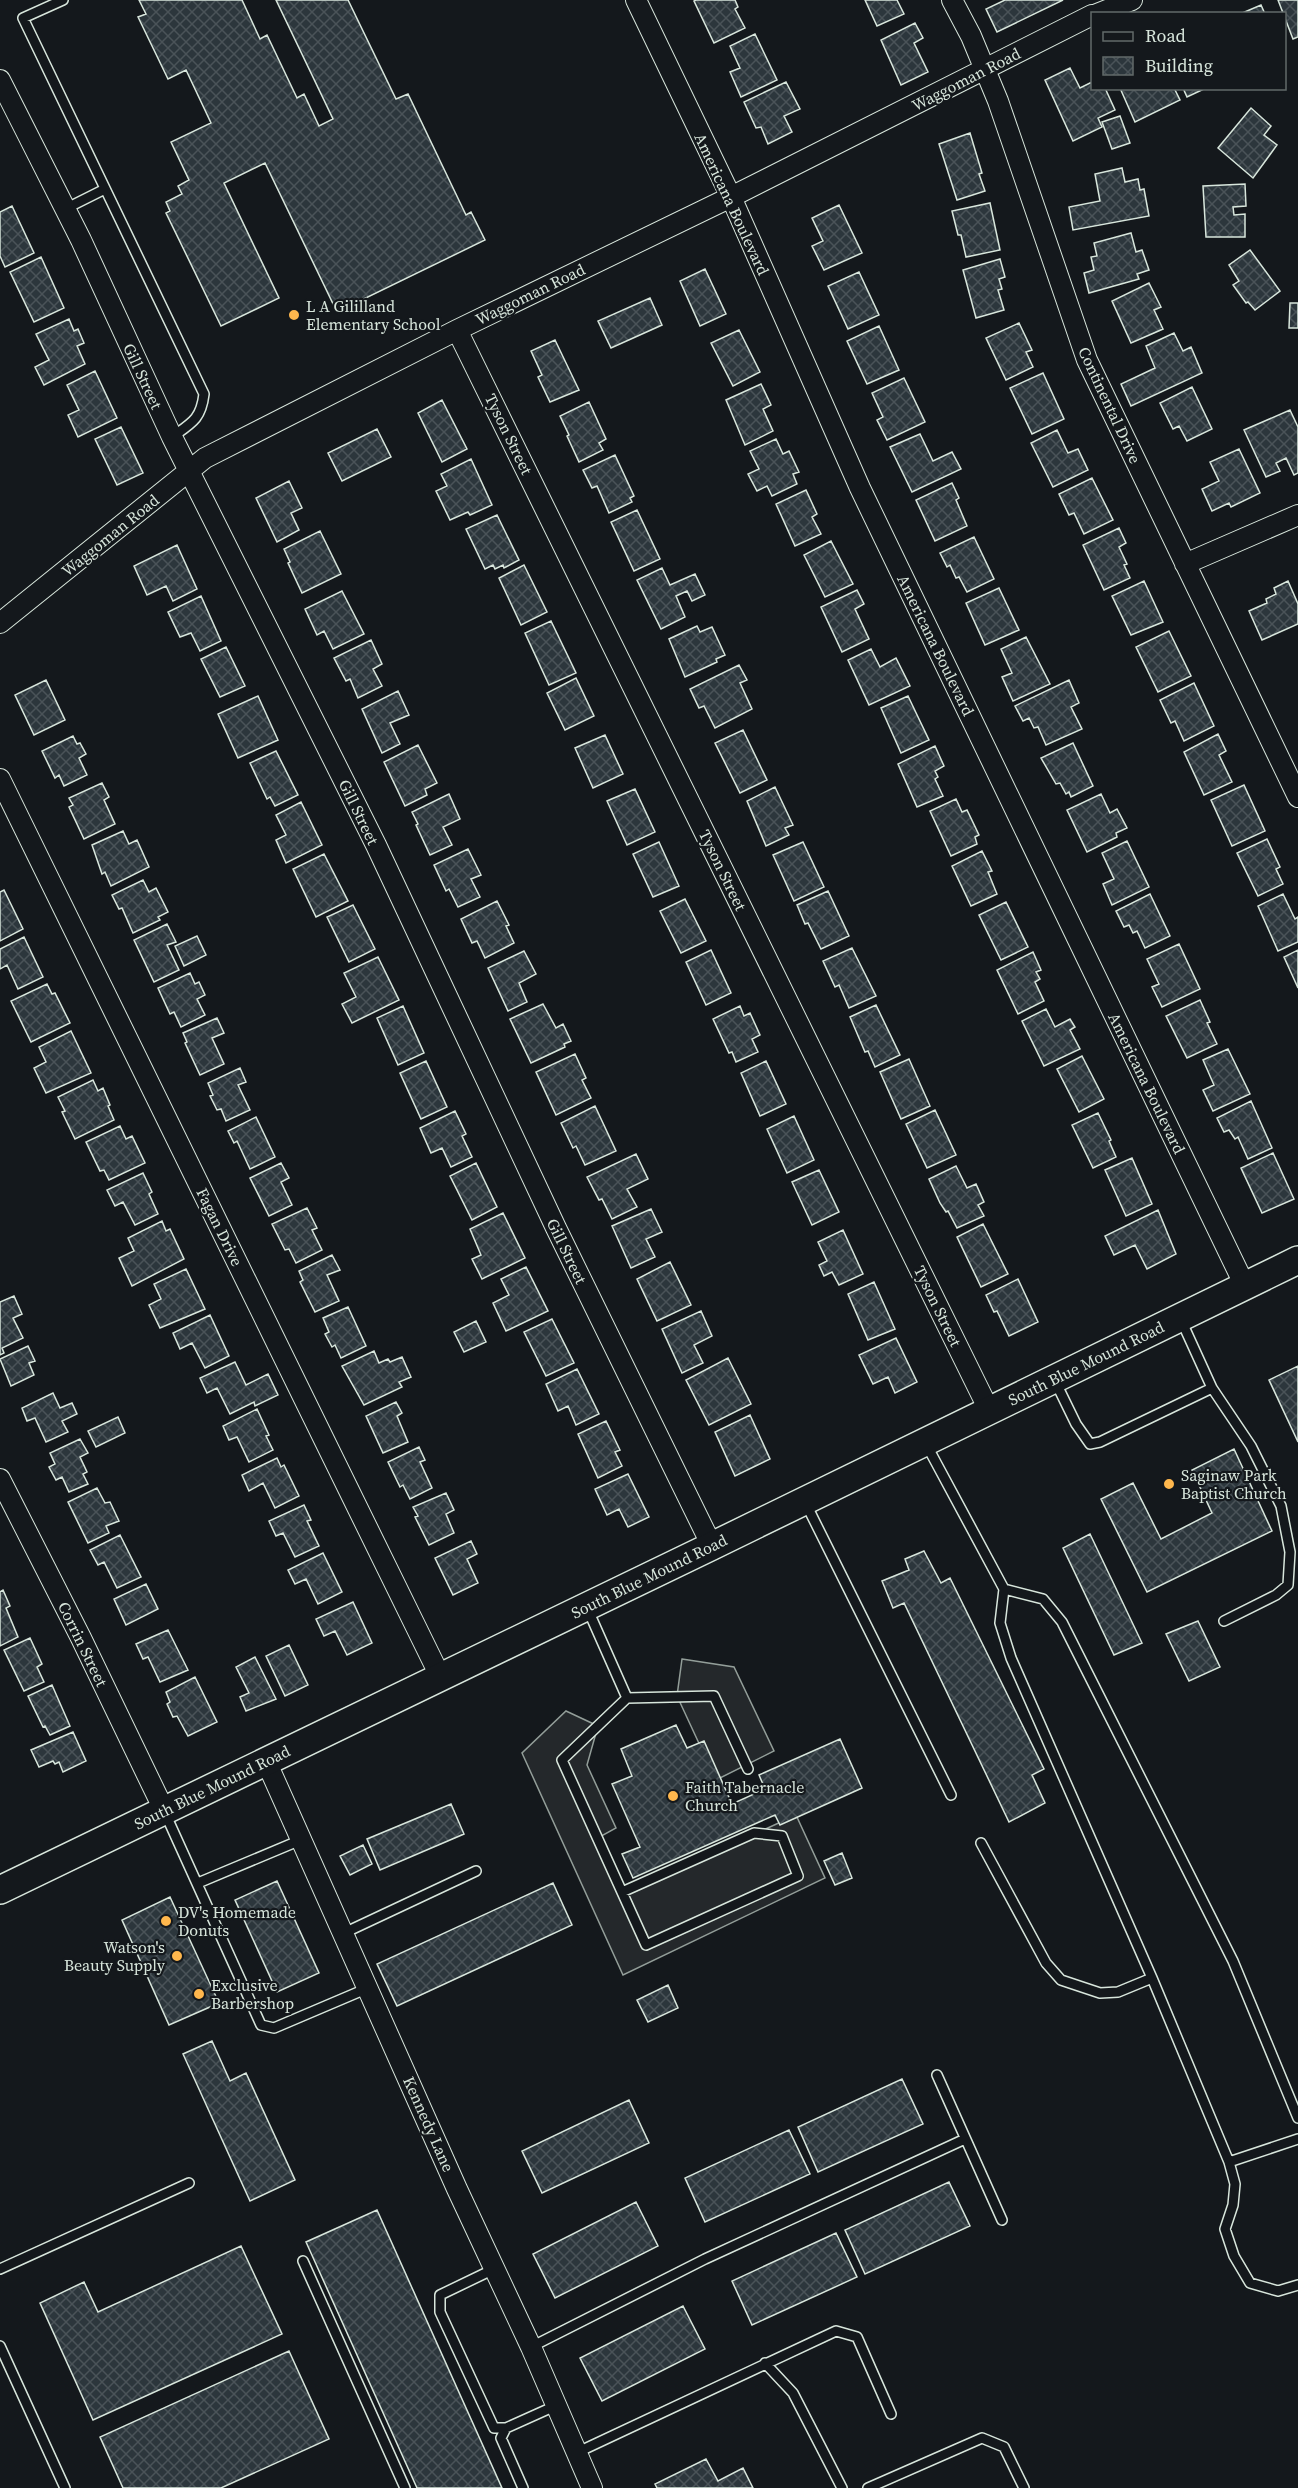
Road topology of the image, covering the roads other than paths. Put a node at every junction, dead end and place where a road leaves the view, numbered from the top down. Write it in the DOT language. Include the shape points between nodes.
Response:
graph roads {
  1 [pos="63,0"];
  2 [pos="636,0"];
  3 [pos="952,0"];
  4 [pos="1132,0"];
  5 [pos="1102,12"];
  6 [pos="1091,16"];
  7 [pos="985,69"];
  8 [pos="0,80"];
  9 [pos="105,189"];
  10 [pos="731,197"];
  11 [pos="65,209"];
  12 [pos="458,330"];
  13 [pos="172,437"];
  14 [pos="189,471"];
  15 [pos="1298,515"];
  16 [pos="1185,564"];
  17 [pos="0,623"];
  18 [pos="0,779"];
  19 [pos="1298,797"];
  20 [pos="1298,1260"];
  21 [pos="1245,1286"];
  22 [pos="1180,1318"];
  23 [pos="1054,1379"];
  24 [pos="1212,1388"];
  25 [pos="989,1410"];
  26 [pos="925,1442"];
  27 [pos="0,1479"];
  28 [pos="804,1501"];
  29 [pos="712,1546"];
  30 [pos="1004,1589"];
  31 [pos="587,1606"];
  32 [pos="1224,1621"];
  33 [pos="440,1676"];
  34 [pos="627,1698"];
  35 [pos="266,1761"];
  36 [pos="748,1769"];
  37 [pos="951,1795"];
  38 [pos="164,1810"];
  39 [pos="303,1839"];
  40 [pos="981,1844"];
  41 [pos="476,1871"];
  42 [pos="198,1883"];
  43 [pos="0,1890"];
  44 [pos="622,1892"];
  45 [pos="344,1933"];
  46 [pos="1152,1978"];
  47 [pos="368,1988"];
  48 [pos="937,2075"];
  49 [pos="1298,2118"];
  50 [pos="965,2139"];
  51 [pos="1298,2139"];
  52 [pos="1229,2162"];
  53 [pos="189,2183"];
  54 [pos="1002,2220"];
  55 [pos="303,2260"];
  56 [pos="0,2269"];
  57 [pos="494,2269"];
  58 [pos="1298,2284"];
  59 [pos="0,2346"];
  60 [pos="531,2347"];
  61 [pos="765,2363"];
  62 [pos="555,2406"];
  63 [pos="891,2414"];
  64 [pos="506,2428"];
  65 [pos="576,2453"];
  66 [pos="65,2488"];
  67 [pos="405,2488"];
  68 [pos="523,2488"];
  69 [pos="592,2488"];
  70 [pos="842,2488"];
  71 [pos="868,2488"];
  72 [pos="1024,2488"];
  1 -- 9 [label="lane" via="23,18"];
  2 -- 10 [label="street, Americana Boulevard"];
  3 -- 7 [label="street, Continental Drive"];
  4 -- 5 [label="street"];
  6 -- 7 [label="street, Waggoman Road"];
  7 -- 10 [label="street, Waggoman Road"];
  7 -- 16 [label="street, Continental Drive" via="1087,360"];
  8 -- 11 [label="street, Gill Street"];
  9 -- 11 [label="lane"];
  9 -- 13 [label="lane" via="204,394 195,420"];
  10 -- 12 [label="street, Waggoman Road"];
  10 -- 21 [label="street, Americana Boulevard" via="860,488"];
  11 -- 13 [label="street, Gill Street"];
  12 -- 14 [label="street, Waggoman Road" via="205,458"];
  12 -- 25 [label="street, Tyson Street"];
  13 -- 14 [label="street, Gill Street"];
  14 -- 17 [label="street, Waggoman Road"];
  14 -- 29 [label="street, Gill Street" via="376,845 556,1228"];
  15 -- 16 [label="street"];
  16 -- 19 [label="street, Continental Drive"];
  18 -- 33 [label="street, Fagan Drive"];
  20 -- 21 [label="main road, South Blue Mound Road"];
  21 -- 22 [label="main road, South Blue Mound Road"];
  22 -- 23 [label="main road, South Blue Mound Road"];
  22 -- 24 [label="lane"];
  23 -- 24 [label="lane" via="1090,1444"];
  23 -- 25 [label="main road, South Blue Mound Road"];
  24 -- 32 [label="lane" via="1251,1446 1281,1506 1290,1552 1288,1585"];
  25 -- 26 [label="main road, South Blue Mound Road"];
  26 -- 28 [label="main road, South Blue Mound Road"];
  26 -- 30 [label="lane"];
  27 -- 38 [label="street, Corrin Street"];
  28 -- 29 [label="main road, South Blue Mound Road"];
  28 -- 37 [label="lane"];
  29 -- 31 [label="main road, South Blue Mound Road"];
  30 -- 46 [label="lane" via="1000,1623 1011,1658"];
  30 -- 49 [label="lane" via="1043,1599 1062,1622 1233,1961"];
  31 -- 33 [label="main road, South Blue Mound Road"];
  31 -- 34 [label="lane"];
  33 -- 35 [label="main road, South Blue Mound Road"];
  34 -- 36 [label="lane" via="714,1696"];
  34 -- 44 [label="lane" via="562,1760"];
  35 -- 38 [label="main road, South Blue Mound Road"];
  35 -- 39 [label="street, Kennedy Lane"];
  38 -- 42 [label="lane"];
  38 -- 43 [label="main road, South Blue Mound Road"];
  39 -- 42 [label="lane"];
  39 -- 45 [label="street, Kennedy Lane"];
  40 -- 46 [label="lane" via="1046,1963 1061,1980 1100,1993 1118,1992"];
  41 -- 45 [label="lane"];
  42 -- 47 [label="lane" via="261,2025 274,2028"];
  44 -- 44 [label="lane" via="646,1945 798,1876 782,1836 754,1833"];
  45 -- 47 [label="street, Kennedy Lane"];
  46 -- 52 [label="lane"];
  47 -- 57 [label="street, Kennedy Lane"];
  48 -- 50 [label="lane"];
  50 -- 54 [label="lane"];
  50 -- 60 [label="lane" via="705,2259"];
  51 -- 52 [label="lane"];
  52 -- 58 [label="lane" via="1235,2184 1225,2229 1234,2256 1251,2283 1278,2291"];
  53 -- 56 [label="lane"];
  55 -- 67 [label="lane"];
  57 -- 60 [label="street, Kennedy Lane"];
  57 -- 64 [label="lane" via="440,2295 440,2312 494,2428"];
  59 -- 66 [label="lane"];
  60 -- 62 [label="street, Kennedy Lane"];
  61 -- 63 [label="lane" via="836,2331 857,2337"];
  61 -- 65 [label="lane"];
  61 -- 70 [label="lane" via="793,2392"];
  62 -- 64 [label="lane"];
  62 -- 65 [label="street, Kennedy Lane"];
  64 -- 68 [label="lane" via="501,2438"];
  65 -- 69 [label="street, Kennedy Lane"];
  71 -- 72 [label="lane" via="982,2438 1004,2447"];
}
